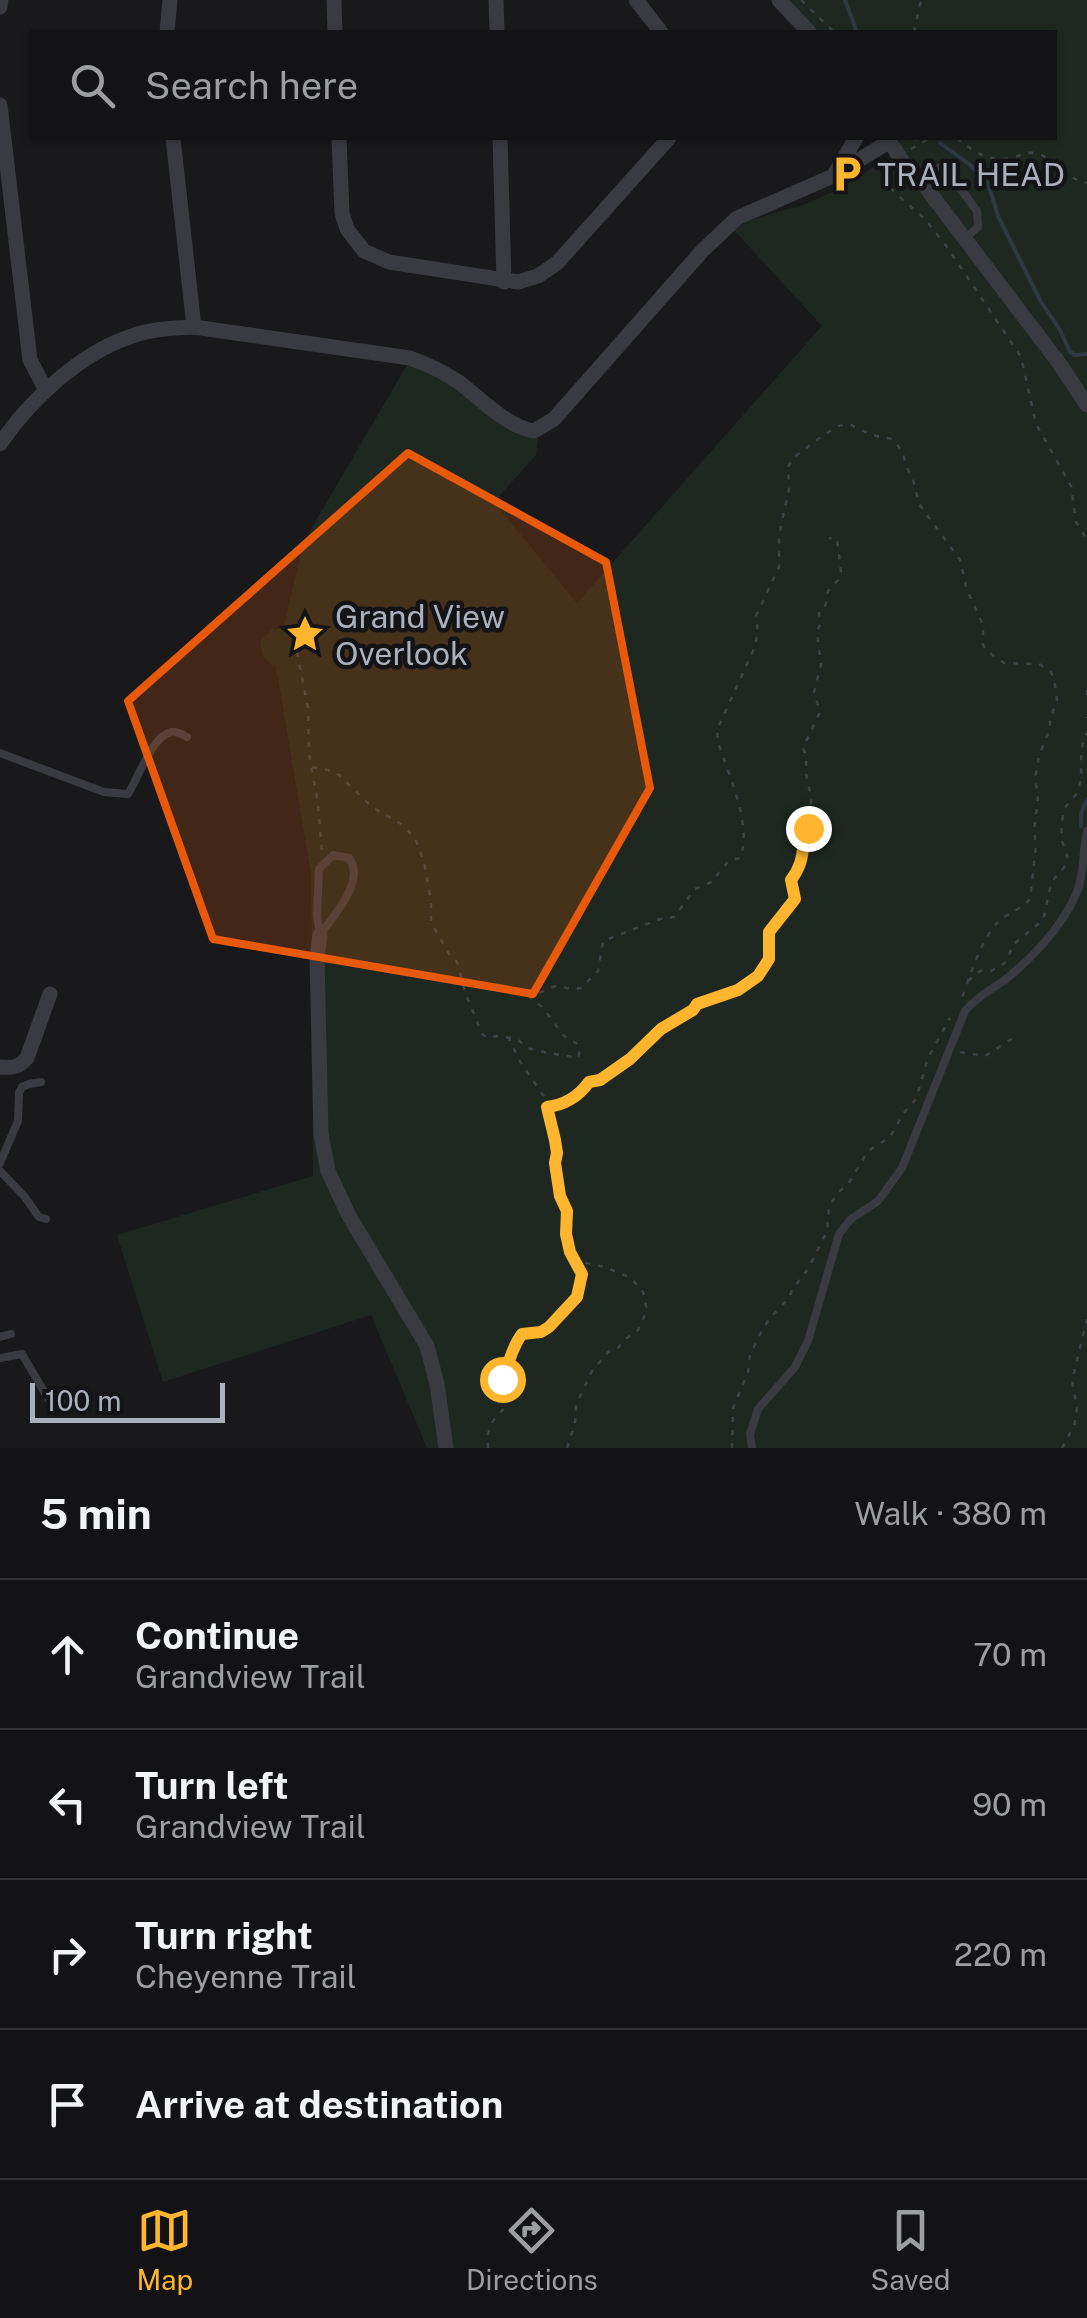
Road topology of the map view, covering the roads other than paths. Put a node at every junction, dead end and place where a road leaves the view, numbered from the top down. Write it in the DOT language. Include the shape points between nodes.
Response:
graph roads {
  1 [pos="170,0"];
  2 [pos="334,0"];
  3 [pos="496,0"];
  4 [pos="636,0"];
  5 [pos="779,0"];
  6 [pos="167,30"];
  7 [pos="335,30"];
  8 [pos="497,30"];
  9 [pos="659,30"];
  10 [pos="807,30"];
  11 [pos="0,104"];
  12 [pos="173,140"];
  13 [pos="339,140"];
  14 [pos="500,140"];
  15 [pos="667,140"];
  16 [pos="855,140"];
  17 [pos="887,140"];
  18 [pos="889,140"];
  19 [pos="833,176"];
  20 [pos="921,181"];
  21 [pos="964,239"];
  22 [pos="504,282"];
  23 [pos="194,326"];
  24 [pos="46,390"];
  25 [pos="1087,404"];
  26 [pos="0,444"];
  27 [pos="186,736"];
  28 [pos="0,753"];
  29 [pos="1087,830"];
  30 [pos="320,935"];
  31 [pos="50,994"];
  32 [pos="0,1068"];
  33 [pos="41,1082"];
  34 [pos="0,1167"];
  35 [pos="46,1219"];
  36 [pos="11,1334"];
  37 [pos="0,1338"];
  38 [pos="0,1358"];
  39 [pos="73,1402"];
  40 [pos="446,1448"];
  41 [pos="752,1448"];
  1 -- 6 [label="street"];
  2 -- 7 [label="street"];
  3 -- 8 [label="street"];
  4 -- 9 [label="street"];
  5 -- 10 [label="street"];
  11 -- 24 [label="street" via="30,360"];
  12 -- 23 [label="street"];
  13 -- 22 [label="street" via="342,213 364,251 389,262"];
  14 -- 22 [label="street"];
  15 -- 22 [label="street" via="549,270"];
  16 -- 19 [label="street"];
  17 -- 19 [label="street"];
  18 -- 20 [label="street"];
  19 -- 23 [label="street" via="728,226 554,419 534,431 410,358"];
  20 -- 21 [label="street"];
  20 -- 21 [label="lane" via="943,165 977,211 978,227"];
  21 -- 25 [label="street"];
  23 -- 24 [label="street" via="114,343"];
  24 -- 26 [label="street"];
  27 -- 28 [label="lane" via="166,733 128,794 104,792"];
  29 -- 41 [label="lane" via="1082,878 1070,906 1039,948 965,1011 902,1168 878,1202 843,1226 808,1341 758,1410"];
  30 -- 30 [label="lane" via="356,876 349,858 333,856 319,869"];
  30 -- 40 [label="street" via="321,1134 328,1171 427,1346"];
  31 -- 32 [label="street" via="28,1058"];
  33 -- 34 [label="lane" via="22,1087 18,1121"];
  34 -- 35 [label="lane"];
  36 -- 37 [label="lane"];
  38 -- 39 [label="lane" via="22,1354 49,1400"];
}
